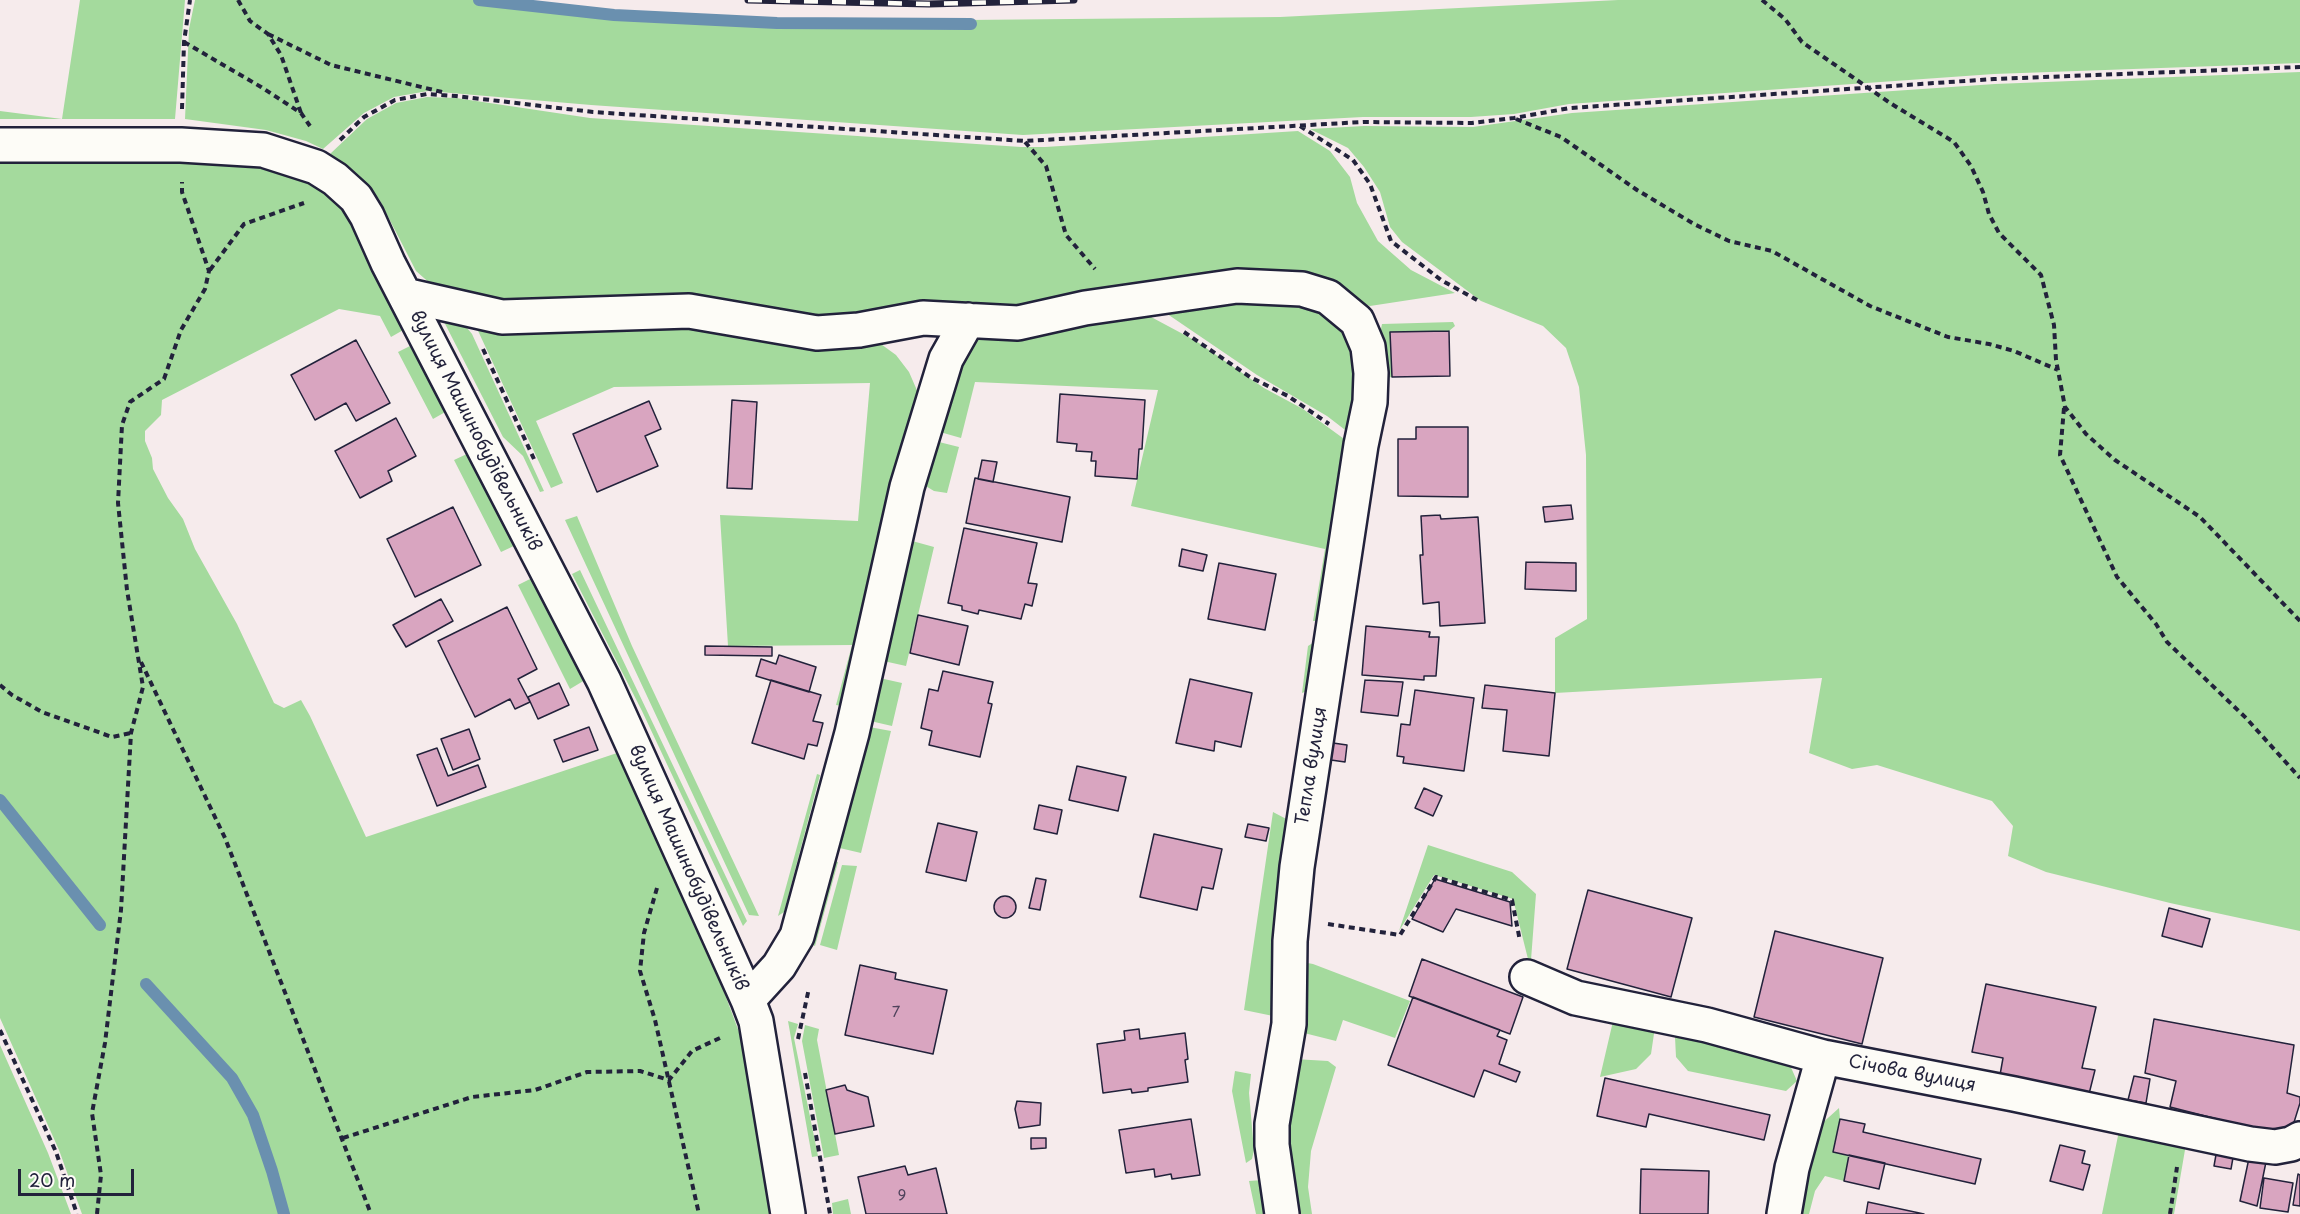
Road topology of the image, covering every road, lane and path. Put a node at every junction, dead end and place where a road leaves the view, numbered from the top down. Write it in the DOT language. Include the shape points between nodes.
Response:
graph roads {
  1 [pos="190,0"];
  2 [pos="238,0"];
  3 [pos="1762,0"];
  4 [pos="268,34"];
  5 [pos="184,42"];
  6 [pos="2300,68"];
  7 [pos="1869,88"];
  8 [pos="456,96"];
  9 [pos="301,113"];
  10 [pos="1514,118"];
  11 [pos="1300,125"];
  12 [pos="0,145"];
  13 [pos="181,145"];
  14 [pos="326,166"];
  15 [pos="209,271"];
  16 [pos="405,295"];
  17 [pos="1477,300"];
  18 [pos="968,320"];
  19 [pos="2058,371"];
  20 [pos="2065,407"];
  21 [pos="2300,621"];
  22 [pos="139,659"];
  23 [pos="0,685"];
  24 [pos="131,733"];
  25 [pos="2300,778"];
  26 [pos="686,859"];
  27 [pos="1292,918"];
  28 [pos="1527,977"];
  29 [pos="752,1011"];
  30 [pos="0,1030"];
  31 [pos="1823,1057"];
  32 [pos="669,1080"];
  33 [pos="2184,1130"];
  34 [pos="343,1138"];
  35 [pos="2300,1139"];
  36 [pos="77,1214"];
  37 [pos="97,1214"];
  38 [pos="371,1214"];
  39 [pos="699,1214"];
  40 [pos="788,1214"];
  41 [pos="1282,1214"];
  42 [pos="1784,1214"];
  43 [pos="2170,1214"];
  1 -- 5 [label="path"];
  2 -- 4 [label="path" via="250,21"];
  3 -- 7 [label="path" via="1802,42"];
  4 -- 8 [label="path" via="331,65"];
  4 -- 9 [label="path" via="281,55"];
  5 -- 9 [label="path"];
  5 -- 13 [label="path"];
  6 -- 7 [label="path" via="1994,79"];
  7 -- 10 [label="path" via="1570,108"];
  7 -- 19 [label="path" via="1954,142 1971,165 1998,233 2041,275 2055,325"];
  8 -- 11 [label="path" via="593,112 1025,141"];
  8 -- 14 [label="path" via="428,94 395,100 364,117"];
  9 -- 14 [label="path"];
  10 -- 11 [label="path" via="1472,123"];
  10 -- 19 [label="path" via="1561,137 1637,190 1729,241 1772,251 1870,306 1948,337 2006,349"];
  11 -- 17 [label="path" via="1353,160 1370,184 1391,241 1441,280"];
  12 -- 13 [label="street, вулиця Машинобудівельників"];
  13 -- 14 [label="street, вулиця Машинобудівельників" via="263,150"];
  13 -- 15 [label="path" via="182,192"];
  14 -- 15 [label="path" via="304,203 244,224"];
  14 -- 16 [label="street, вулиця Машинобудівельників" via="356,198"];
  15 -- 22 [label="path" via="205,289 181,330 165,380 130,402 122,425 118,503"];
  16 -- 18 [label="street" via="502,317 690,311 817,333 922,318"];
  16 -- 26 [label="street, вулиця Машинобудівельників" via="599,671"];
  18 -- 27 [label="street, Тепла вулиця" via="1018,323 1085,308 1237,286 1302,289 1328,297 1357,321 1368,347 1370,402 1307,795"];
  18 -- 29 [label="street, вулиця Машинобудівельників" via="946,359 907,487 852,733 797,936"];
  19 -- 20 [label="path"];
  20 -- 21 [label="path" via="2086,434 2115,460 2200,517"];
  20 -- 25 [label="path" via="2061,455 2117,577 2167,642 2246,718"];
  22 -- 24 [label="path" via="143,687"];
  22 -- 34 [label="path" via="225,838"];
  23 -- 24 [label="path" via="42,712 112,737"];
  24 -- 37 [label="path" via="121,910 92,1113 101,1175"];
  26 -- 29 [label="street, вулиця Машинобудівельників"];
  26 -- 32 [label="path" via="671,865 655,893 644,933 640,971"];
  27 -- 28 [label="path" via="1400,935 1436,877 1512,900"];
  27 -- 41 [label="street, Тепла вулиця" via="1289,1024 1272,1124"];
  28 -- 31 [label="street, Січова вулиця" via="1576,998 1707,1025"];
  29 -- 32 [label="path" via="740,1031 692,1051"];
  29 -- 40 [label="street, вулиця Машинобудівельників"];
  30 -- 36 [label="path" via="56,1152"];
  31 -- 33 [label="street, Січова вулиця"];
  31 -- 42 [label="street" via="1792,1168"];
  32 -- 34 [label="path" via="640,1071 587,1072 535,1090 472,1097"];
  32 -- 39 [label="path"];
  33 -- 35 [label="street, Січова вулиця" via="2275,1147"];
  33 -- 43 [label="path"];
  34 -- 38 [label="path"];
}
